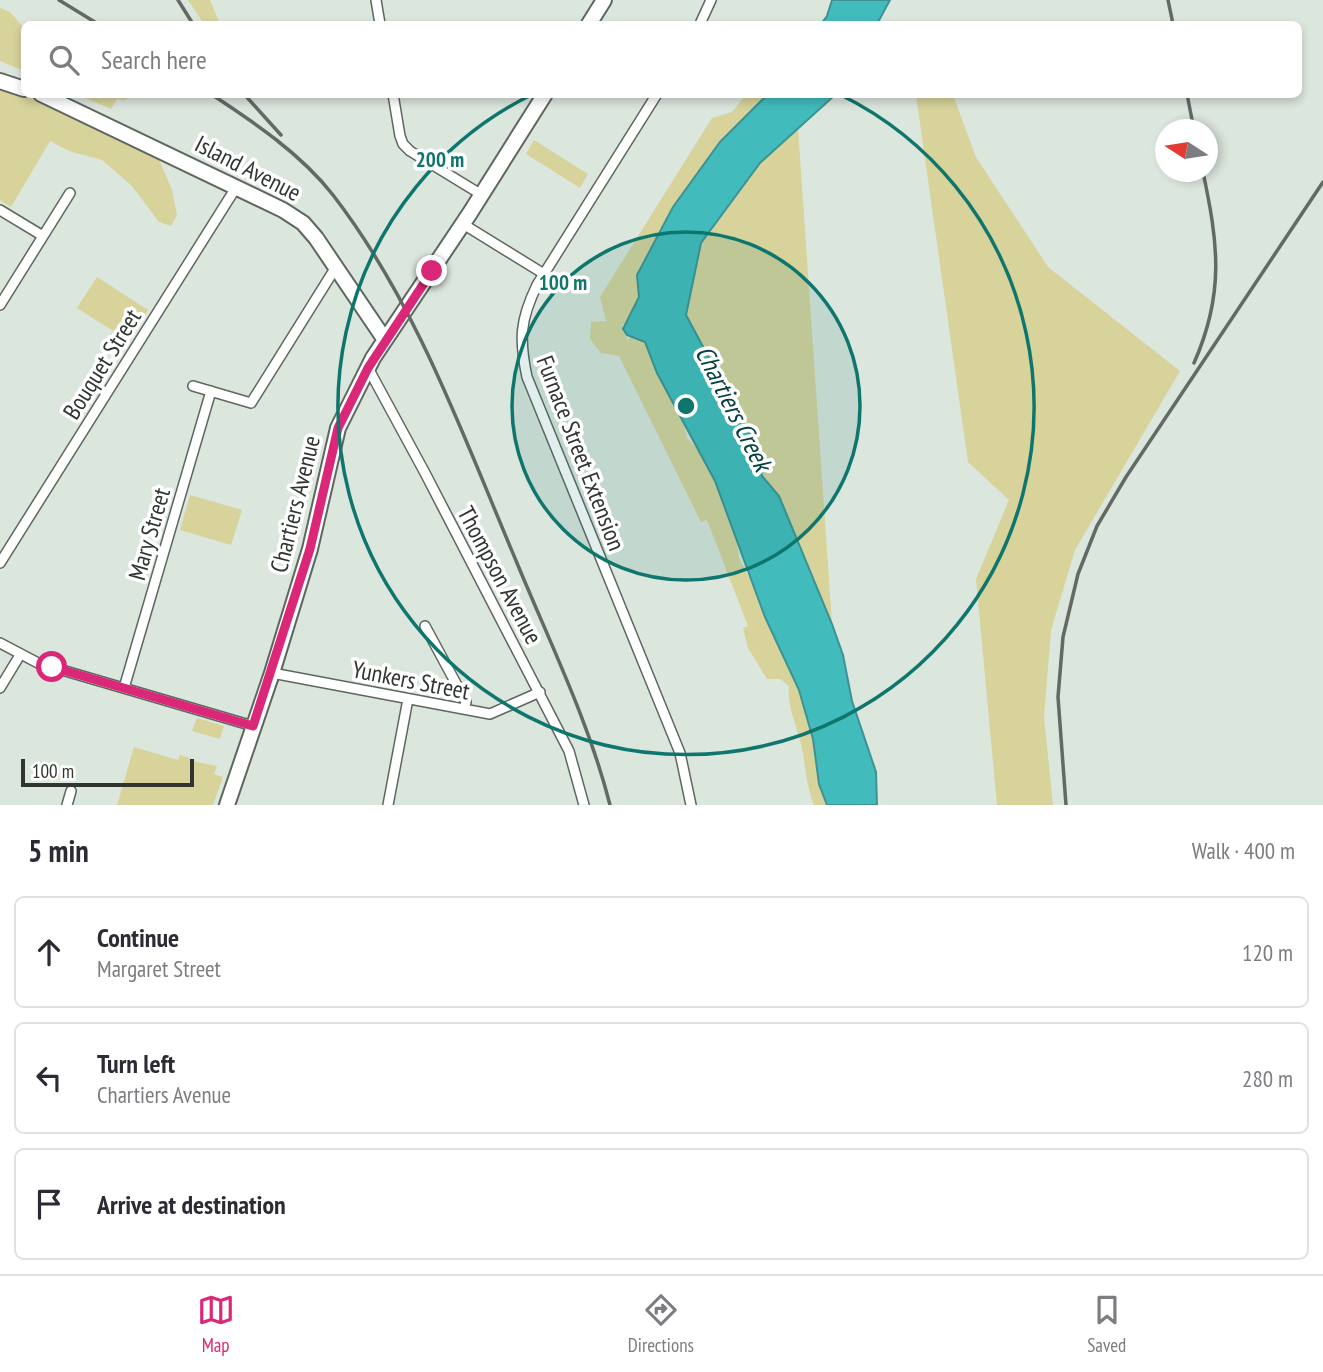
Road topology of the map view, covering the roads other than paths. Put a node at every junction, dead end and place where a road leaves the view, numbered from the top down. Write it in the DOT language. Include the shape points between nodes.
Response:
graph roads {
  1 [pos="376,0"];
  2 [pos="604,0"];
  3 [pos="711,0"];
  4 [pos="380,21"];
  5 [pos="591,21"];
  6 [pos="701,21"];
  7 [pos="0,81"];
  8 [pos="21,88"];
  9 [pos="50,98"];
  10 [pos="394,98"];
  11 [pos="543,98"];
  12 [pos="654,98"];
  13 [pos="237,186"];
  14 [pos="70,193"];
  15 [pos="482,195"];
  16 [pos="0,210"];
  17 [pos="463,224"];
  18 [pos="43,236"];
  19 [pos="336,267"];
  20 [pos="544,274"];
  21 [pos="1,300"];
  22 [pos="385,340"];
  23 [pos="368,368"];
  24 [pos="193,386"];
  25 [pos="211,391"];
  26 [pos="0,563"];
  27 [pos="425,626"];
  28 [pos="0,643"];
  29 [pos="20,655"];
  30 [pos="272,673"];
  31 [pos="0,688"];
  32 [pos="124,688"];
  33 [pos="540,692"];
  34 [pos="408,699"];
  35 [pos="464,709"];
  36 [pos="253,726"];
  37 [pos="71,792"];
  38 [pos="67,805"];
  39 [pos="227,805"];
  40 [pos="388,805"];
  41 [pos="584,805"];
  42 [pos="691,805"];
  1 -- 4 [label="street"];
  2 -- 5 [label="main road"];
  3 -- 6 [label="street"];
  7 -- 8 [label="main road"];
  9 -- 13 [label="main road, Island Avenue"];
  10 -- 15 [label="street" via="403,144"];
  11 -- 15 [label="main road, Chartiers Avenue"];
  12 -- 20 [label="street, Furnace Street Extension"];
  13 -- 19 [label="main road, Island Avenue" via="303,223"];
  13 -- 26 [label="street, Bouquet Street"];
  14 -- 18 [label="street"];
  15 -- 17 [label="main road, Chartiers Avenue"];
  16 -- 18 [label="street"];
  17 -- 20 [label="street"];
  17 -- 22 [label="main road, Chartiers Avenue"];
  18 -- 21 [label="street"];
  19 -- 22 [label="main road, Island Avenue"];
  19 -- 25 [label="street" via="251,403"];
  20 -- 42 [label="street, Furnace Street Extension" via="522,326 527,377 680,753"];
  22 -- 23 [label="main road, Chartiers Avenue"];
  23 -- 30 [label="main road, Chartiers Avenue" via="338,428 310,549"];
  23 -- 33 [label="street, Thompson Avenue"];
  24 -- 25 [label="street"];
  25 -- 32 [label="street, Mary Street"];
  27 -- 35 [label="street" via="466,702"];
  28 -- 29 [label="street"];
  29 -- 31 [label="street"];
  29 -- 32 [label="street"];
  30 -- 34 [label="street, Yunkers Street"];
  30 -- 36 [label="main road, Chartiers Avenue"];
  32 -- 36 [label="street"];
  33 -- 35 [label="street, Yunkers Street" via="490,714"];
  33 -- 41 [label="street, Thompson Avenue" via="569,751"];
  34 -- 35 [label="street, Yunkers Street"];
  34 -- 40 [label="street"];
  36 -- 39 [label="main road, Chartiers Avenue"];
  37 -- 38 [label="street"];
}
